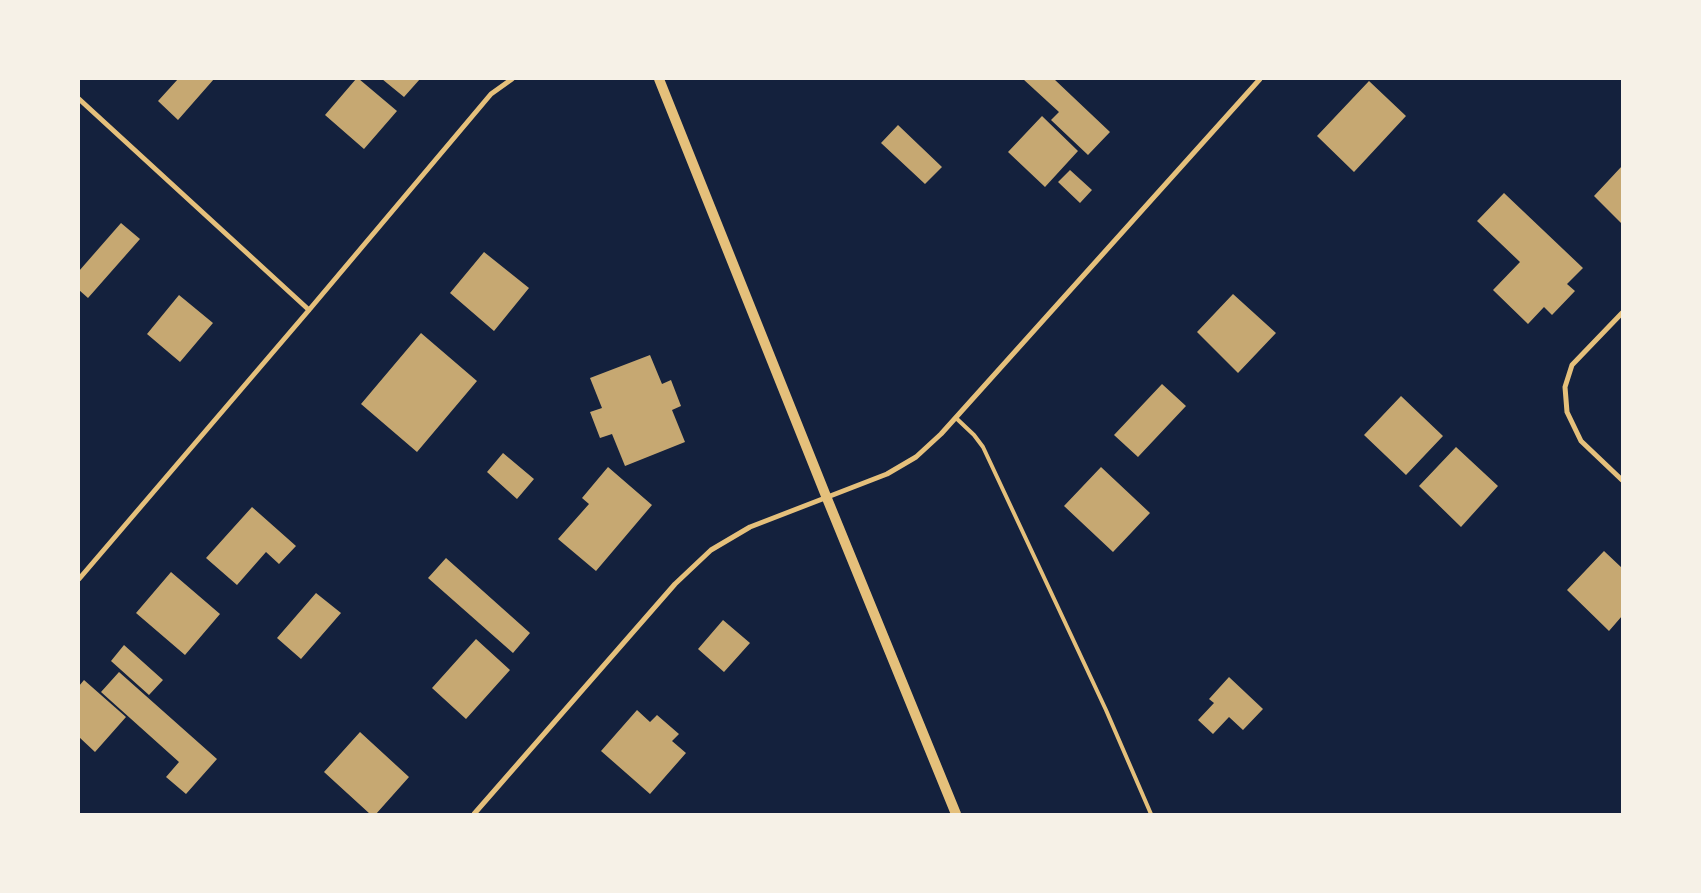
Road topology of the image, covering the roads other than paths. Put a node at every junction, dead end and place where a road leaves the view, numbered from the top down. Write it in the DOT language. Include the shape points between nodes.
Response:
graph roads {
  1 [pos="512,79"];
  2 [pos="659,79"];
  3 [pos="1260,79"];
  4 [pos="79,99"];
  5 [pos="309,310"];
  6 [pos="1622,313"];
  7 [pos="956,418"];
  8 [pos="1622,480"];
  9 [pos="826,496"];
  10 [pos="79,579"];
  11 [pos="474,814"];
  12 [pos="956,814"];
  13 [pos="1151,814"];
  1 -- 5 [label="street" via="491,94"];
  2 -- 9 [label="main road"];
  3 -- 7 [label="street"];
  4 -- 5 [label="street"];
  5 -- 10 [label="street"];
  6 -- 8 [label="street" via="1572,365 1565,387 1567,412 1581,441"];
  7 -- 9 [label="street" via="916,457 887,474"];
  7 -- 13 [label="lane" via="983,447"];
  9 -- 11 [label="street" via="750,527 711,550 675,584"];
  9 -- 12 [label="main road"];
}
